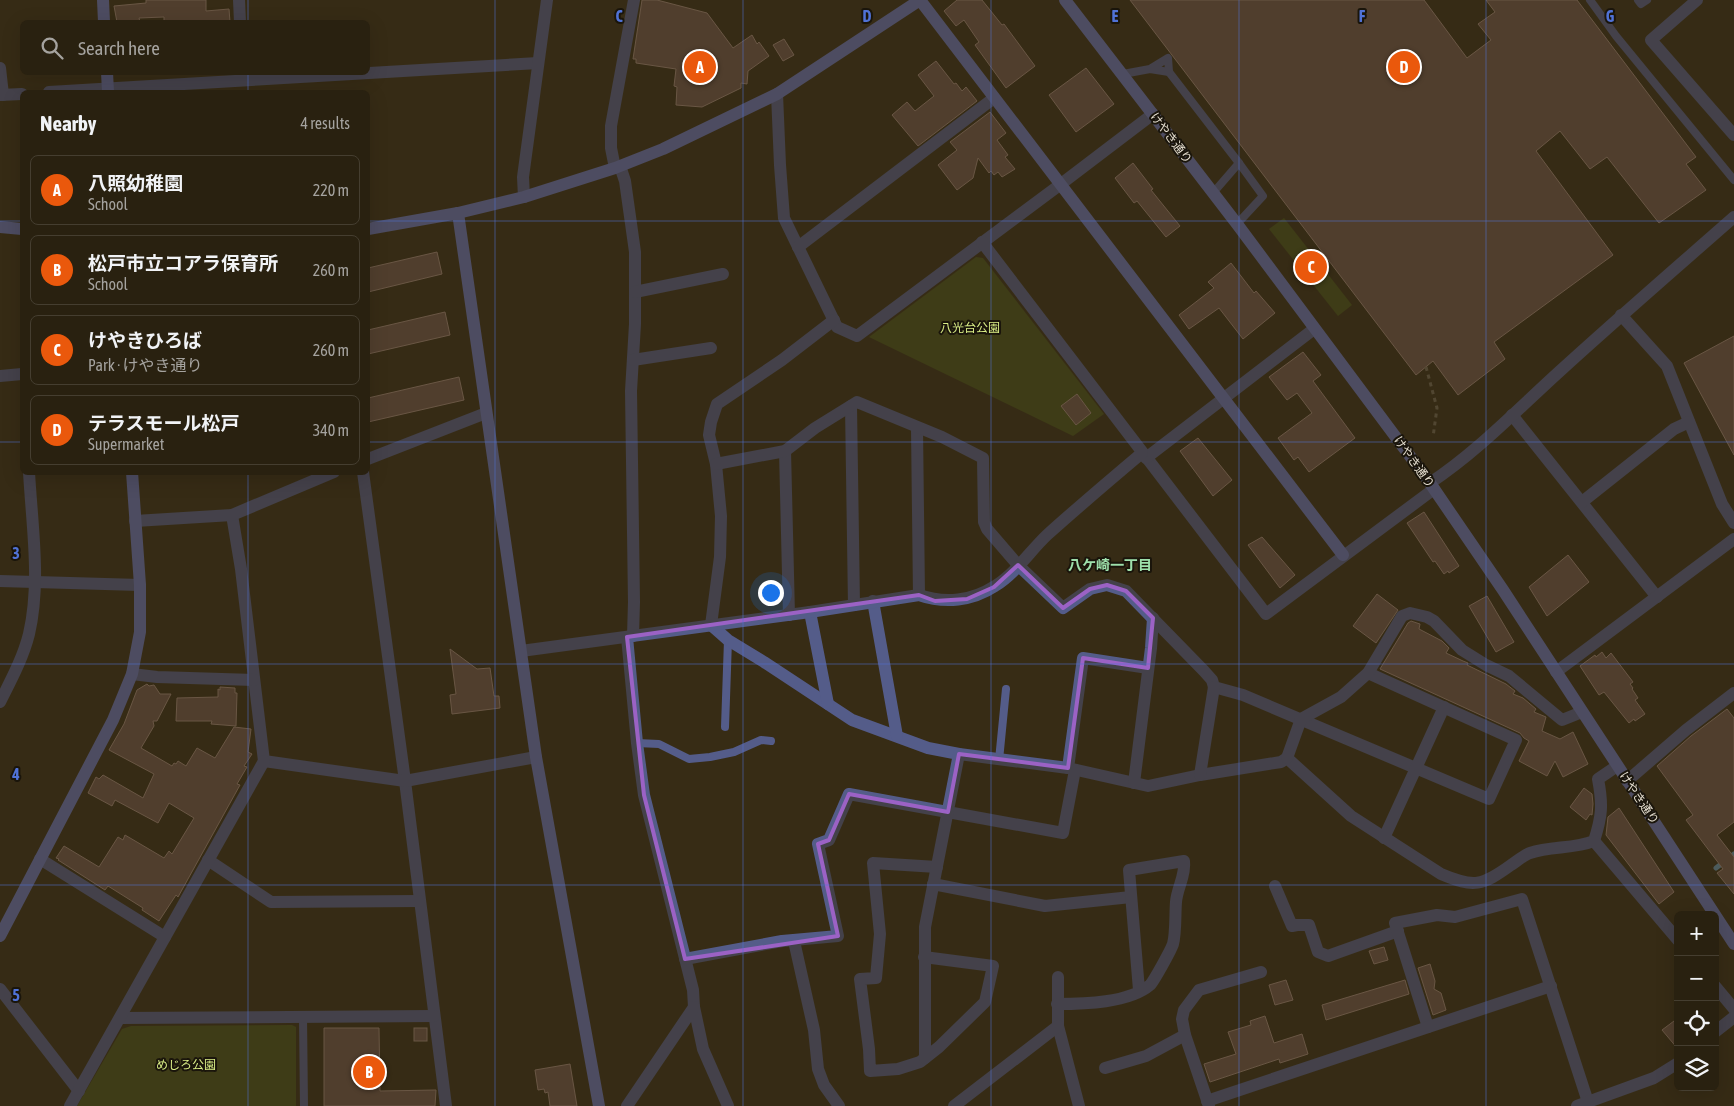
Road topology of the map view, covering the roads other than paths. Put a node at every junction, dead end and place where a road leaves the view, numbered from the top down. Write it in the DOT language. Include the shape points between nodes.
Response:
graph roads {
  1 [pos="103,0"];
  2 [pos="239,0"];
  3 [pos="547,0"];
  4 [pos="634,0"];
  5 [pos="920,0"];
  6 [pos="1065,0"];
  7 [pos="1590,0"];
  8 [pos="1638,0"];
  9 [pos="1647,0"];
  10 [pos="1696,0"];
  11 [pos="104,20"];
  12 [pos="240,20"];
  13 [pos="1616,36"];
  14 [pos="1609,42"];
  15 [pos="538,63"];
  16 [pos="0,68"];
  17 [pos="1150,69"];
  18 [pos="370,71"];
  19 [pos="1168,72"];
  20 [pos="1123,74"];
  21 [pos="107,75"];
  22 [pos="285,75"];
  23 [pos="243,77"];
  24 [pos="108,90"];
  25 [pos="118,90"];
  26 [pos="20,94"];
  27 [pos="777,94"];
  28 [pos="1,95"];
  29 [pos="994,98"];
  30 [pos="1153,114"];
  31 [pos="1734,135"];
  32 [pos="1239,163"];
  33 [pos="618,167"];
  34 [pos="1734,180"];
  35 [pos="1061,184"];
  36 [pos="1213,193"];
  37 [pos="524,197"];
  38 [pos="458,213"];
  39 [pos="1734,216"];
  40 [pos="1237,224"];
  41 [pos="0,227"];
  42 [pos="20,229"];
  43 [pos="370,229"];
  44 [pos="982,242"];
  45 [pos="798,247"];
  46 [pos="723,274"];
  47 [pos="635,292"];
  48 [pos="1621,315"];
  49 [pos="834,320"];
  50 [pos="1314,329"];
  51 [pos="710,348"];
  52 [pos="633,360"];
  53 [pos="20,374"];
  54 [pos="0,376"];
  55 [pos="1223,399"];
  56 [pos="851,406"];
  57 [pos="486,413"];
  58 [pos="1512,415"];
  59 [pos="1689,422"];
  60 [pos="917,428"];
  61 [pos="785,451"];
  62 [pos="1144,456"];
  63 [pos="370,458"];
  64 [pos="716,464"];
  65 [pos="29,475"];
  66 [pos="132,475"];
  67 [pos="327,475"];
  68 [pos="363,475"];
  69 [pos="1432,486"];
  70 [pos="1582,502"];
  71 [pos="232,515"];
  72 [pos="135,521"];
  73 [pos="1734,524"];
  74 [pos="1734,539"];
  75 [pos="1343,555"];
  76 [pos="1018,565"];
  77 [pos="0,581"];
  78 [pos="36,582"];
  79 [pos="140,585"];
  80 [pos="919,595"];
  81 [pos="1657,597"];
  82 [pos="874,601"];
  83 [pos="854,605"];
  84 [pos="810,612"];
  85 [pos="789,615"];
  86 [pos="1153,618"];
  87 [pos="711,625"];
  88 [pos="630,637"];
  89 [pos="728,640"];
  90 [pos="521,652"];
  91 [pos="1148,668"];
  92 [pos="1556,672"];
  93 [pos="1368,673"];
  94 [pos="132,674"];
  95 [pos="254,680"];
  96 [pos="1214,687"];
  97 [pos="1006,688"];
  98 [pos="1734,693"];
  99 [pos="0,702"];
  100 [pos="828,704"];
  101 [pos="1444,708"];
  102 [pos="1582,712"];
  103 [pos="1301,719"];
  104 [pos="726,728"];
  105 [pos="898,736"];
  106 [pos="771,741"];
  107 [pos="637,743"];
  108 [pos="958,754"];
  109 [pos="536,757"];
  110 [pos="1287,758"];
  111 [pos="264,760"];
  112 [pos="999,760"];
  113 [pos="1416,766"];
  114 [pos="1617,766"];
  115 [pos="1072,769"];
  116 [pos="1200,774"];
  117 [pos="405,781"];
  118 [pos="1627,781"];
  119 [pos="1134,783"];
  120 [pos="948,812"];
  121 [pos="1384,838"];
  122 [pos="1594,841"];
  123 [pos="40,859"];
  124 [pos="208,860"];
  125 [pos="937,868"];
  126 [pos="933,884"];
  127 [pos="1275,886"];
  128 [pos="1132,897"];
  129 [pos="419,901"];
  130 [pos="1398,931"];
  131 [pos="1674,935"];
  132 [pos="0,936"];
  133 [pos="165,937"];
  134 [pos="794,941"];
  135 [pos="1734,944"];
  136 [pos="924,957"];
  137 [pos="684,959"];
  138 [pos="1261,972"];
  139 [pos="1058,977"];
  140 [pos="1551,986"];
  141 [pos="0,989"];
  142 [pos="1139,990"];
  143 [pos="1719,991"];
  144 [pos="1057,1004"];
  145 [pos="694,1007"];
  146 [pos="1734,1009"];
  147 [pos="303,1016"];
  148 [pos="434,1016"];
  149 [pos="1734,1017"];
  150 [pos="120,1018"];
  151 [pos="1058,1026"];
  152 [pos="1428,1027"];
  153 [pos="1719,1029"];
  154 [pos="1185,1035"];
  155 [pos="926,1058"];
  156 [pos="1674,1066"];
  157 [pos="1105,1068"];
  158 [pos="79,1091"];
  159 [pos="1208,1103"];
  160 [pos="1582,1104"];
  161 [pos="70,1106"];
  162 [pos="304,1106"];
  163 [pos="446,1106"];
  164 [pos="599,1106"];
  165 [pos="627,1106"];
  166 [pos="728,1106"];
  167 [pos="839,1106"];
  168 [pos="954,1106"];
  169 [pos="1079,1106"];
  1 -- 11 [label="street"];
  2 -- 12 [label="street"];
  3 -- 15 [label="street"];
  4 -- 33 [label="street" via="611,126 611,148"];
  5 -- 27 [label="street"];
  5 -- 29 [label="street"];
  6 -- 20 [label="street, けやき通り"];
  7 -- 13 [label="lane"];
  8 -- 9 [label="lane" via="1642,4"];
  10 -- 31 [label="street" via="1651,40"];
  13 -- 14 [label="lane"];
  13 -- 34 [label="lane"];
  15 -- 18 [label="street"];
  15 -- 37 [label="street"];
  16 -- 28 [label="street"];
  17 -- 19 [label="lane"];
  17 -- 19 [label="lane" via="1168,58"];
  17 -- 20 [label="lane"];
  19 -- 32 [label="lane"];
  20 -- 30 [label="street, けやき通り"];
  21 -- 24 [label="street"];
  22 -- 23 [label="street"];
  23 -- 25 [label="street"];
  26 -- 28 [label="street"];
  27 -- 33 [label="street"];
  27 -- 45 [label="street" via="784,218"];
  29 -- 35 [label="street"];
  29 -- 45 [label="street"];
  30 -- 35 [label="street"];
  30 -- 36 [label="street, けやき通り"];
  32 -- 36 [label="lane"];
  32 -- 40 [label="lane" via="1263,196"];
  33 -- 37 [label="street"];
  33 -- 47 [label="street" via="625,181 635,252"];
  35 -- 44 [label="street"];
  35 -- 55 [label="street"];
  36 -- 40 [label="street, けやき通り"];
  37 -- 38 [label="street"];
  38 -- 43 [label="street"];
  38 -- 57 [label="street"];
  39 -- 48 [label="street"];
  40 -- 50 [label="street, けやき通り"];
  41 -- 42 [label="street"];
  44 -- 49 [label="street" via="857,336 837,326"];
  44 -- 62 [label="street"];
  45 -- 49 [label="street"];
  46 -- 47 [label="street"];
  47 -- 52 [label="street"];
  48 -- 58 [label="street"];
  48 -- 59 [label="street" via="1667,366"];
  49 -- 64 [label="street" via="718,404 709,435"];
  50 -- 55 [label="street"];
  50 -- 69 [label="street, けやき通り"];
  51 -- 52 [label="street"];
  52 -- 88 [label="street" via="630,391 634,602"];
  53 -- 54 [label="street"];
  55 -- 62 [label="street"];
  55 -- 75 [label="street"];
  56 -- 60 [label="street" via="857,402"];
  56 -- 61 [label="street"];
  56 -- 83 [label="street"];
  57 -- 63 [label="street"];
  57 -- 90 [label="street"];
  58 -- 69 [label="street"];
  58 -- 70 [label="street"];
  59 -- 70 [label="street" via="1674,428"];
  59 -- 73 [label="street" via="1722,504"];
  60 -- 76 [label="street" via="983,458 984,522"];
  60 -- 80 [label="street"];
  61 -- 64 [label="street"];
  61 -- 85 [label="street"];
  62 -- 75 [label="street" via="1266,614"];
  62 -- 76 [label="street" via="1046,537"];
  64 -- 87 [label="street" via="721,516 720,557"];
  65 -- 78 [label="street"];
  66 -- 72 [label="street"];
  67 -- 71 [label="street"];
  68 -- 117 [label="street"];
  69 -- 75 [label="street"];
  69 -- 92 [label="street, けやき通り"];
  70 -- 81 [label="street"];
  71 -- 72 [label="street"];
  71 -- 95 [label="street"];
  72 -- 79 [label="street"];
  74 -- 81 [label="street"];
  76 -- 80 [label="street" via="994,587 967,599 936,601"];
  76 -- 86 [label="street" via="1063,608 1090,589 1107,585 1126,591"];
  77 -- 78 [label="street"];
  78 -- 79 [label="street"];
  78 -- 99 [label="street" via="29,634"];
  79 -- 94 [label="street" via="140,632"];
  80 -- 82 [label="street"];
  81 -- 92 [label="street"];
  82 -- 83 [label="street"];
  82 -- 105 [label="street"];
  83 -- 84 [label="street"];
  84 -- 85 [label="street"];
  84 -- 100 [label="street"];
  85 -- 87 [label="street"];
  86 -- 91 [label="street"];
  86 -- 96 [label="street" via="1212,680"];
  87 -- 88 [label="street"];
  87 -- 89 [label="street"];
  88 -- 90 [label="street"];
  88 -- 107 [label="street"];
  89 -- 100 [label="street"];
  89 -- 104 [label="lane"];
  90 -- 109 [label="street"];
  91 -- 115 [label="street" via="1083,658"];
  91 -- 119 [label="street"];
  92 -- 102 [label="street, けやき通り"];
  93 -- 101 [label="street"];
  93 -- 102 [label="street" via="1402,616 1410,613 1434,621 1462,650 1509,676 1562,720"];
  93 -- 103 [label="street" via="1341,697"];
  94 -- 95 [label="street"];
  94 -- 123 [label="street" via="113,720"];
  95 -- 111 [label="street"];
  96 -- 103 [label="street" via="1243,694"];
  96 -- 116 [label="street"];
  97 -- 112 [label="lane"];
  98 -- 118 [label="street"];
  100 -- 105 [label="street" via="852,720"];
  101 -- 113 [label="street"];
  101 -- 113 [label="street" via="1516,740 1489,799"];
  102 -- 114 [label="street, けやき通り"];
  103 -- 110 [label="street"];
  103 -- 113 [label="street"];
  105 -- 108 [label="street" via="928,748"];
  106 -- 107 [label="lane" via="761,740 710,758 690,759 659,744"];
  107 -- 137 [label="street" via="644,795"];
  108 -- 112 [label="street"];
  108 -- 120 [label="street"];
  109 -- 117 [label="street"];
  109 -- 164 [label="street"];
  110 -- 116 [label="street" via="1281,762"];
  110 -- 121 [label="street" via="1351,816"];
  111 -- 117 [label="street"];
  111 -- 124 [label="street"];
  112 -- 115 [label="street"];
  113 -- 121 [label="street"];
  114 -- 118 [label="street, けやき通り"];
  114 -- 122 [label="street" via="1598,779 1602,809"];
  115 -- 119 [label="street"];
  115 -- 120 [label="street" via="1063,833"];
  116 -- 119 [label="street" via="1148,786"];
  117 -- 129 [label="street"];
  118 -- 135 [label="street, けやき通り"];
  120 -- 125 [label="street"];
  120 -- 134 [label="street" via="849,794 829,840 818,844 838,936"];
  121 -- 122 [label="street" via="1441,874 1469,883 1494,878 1528,853"];
  122 -- 131 [label="street"];
  123 -- 132 [label="street"];
  123 -- 133 [label="street"];
  124 -- 129 [label="street" via="271,902"];
  124 -- 133 [label="street"];
  125 -- 126 [label="street"];
  125 -- 155 [label="street" via="874,863 880,934 876,978 860,978 870,1071 898,1070"];
  126 -- 128 [label="street" via="1045,906"];
  126 -- 136 [label="street" via="924,927"];
  127 -- 130 [label="street" via="1292,926 1309,925 1318,952 1328,956"];
  128 -- 142 [label="street"];
  128 -- 142 [label="street" via="1129,870 1184,861 1176,899 1173,944 1151,984"];
  129 -- 148 [label="street"];
  130 -- 140 [label="street" via="1395,923 1437,915 1455,917 1522,899"];
  130 -- 152 [label="street"];
  133 -- 150 [label="street"];
  134 -- 137 [label="street"];
  134 -- 167 [label="street" via="814,1030 818,1069 824,1085"];
  136 -- 155 [label="street"];
  136 -- 155 [label="street" via="993,966 985,1002"];
  137 -- 145 [label="street"];
  138 -- 154 [label="street" via="1199,990 1184,1010"];
  139 -- 144 [label="street"];
  140 -- 152 [label="street"];
  140 -- 160 [label="street"];
  141 -- 158 [label="street"];
  142 -- 144 [label="street" via="1128,996 1093,1004"];
  143 -- 146 [label="street"];
  144 -- 151 [label="street"];
  145 -- 165 [label="street"];
  145 -- 166 [label="street" via="703,1049"];
  147 -- 148 [label="street"];
  147 -- 150 [label="street"];
  147 -- 162 [label="lane"];
  148 -- 163 [label="street"];
  149 -- 153 [label="street"];
  150 -- 158 [label="street"];
  151 -- 168 [label="street"];
  151 -- 169 [label="street"];
  152 -- 159 [label="street"];
  154 -- 157 [label="street" via="1146,1056"];
  154 -- 159 [label="street"];
  156 -- 160 [label="street" via="1654,1078"];
  158 -- 161 [label="street"];
}
